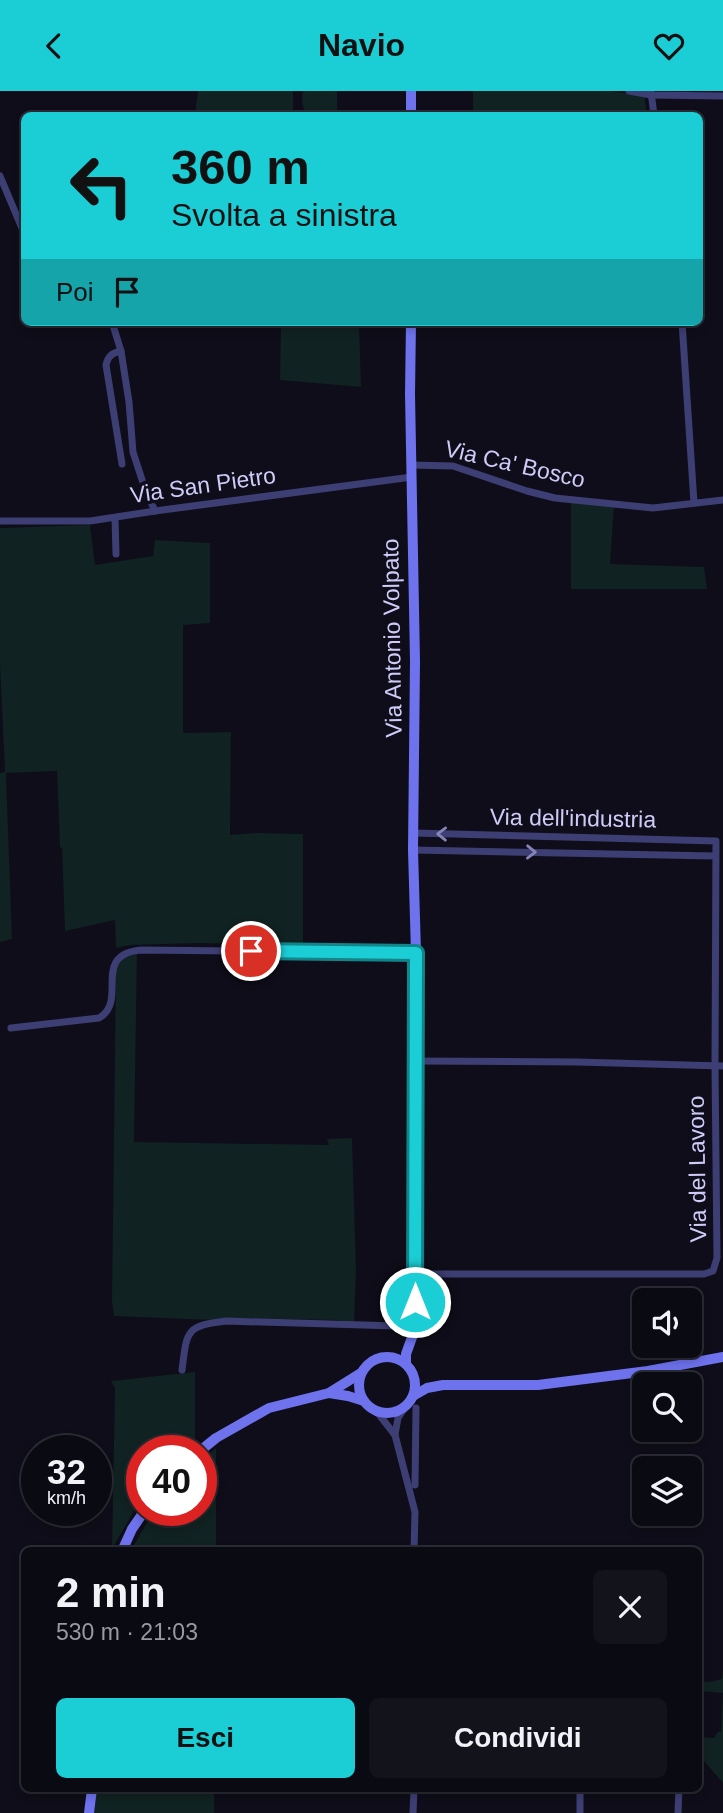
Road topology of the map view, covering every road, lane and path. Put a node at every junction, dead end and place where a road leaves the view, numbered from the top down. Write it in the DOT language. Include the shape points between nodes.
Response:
graph roads {
  1 [pos="411,91"];
  2 [pos="629,91"];
  3 [pos="651,93"];
  4 [pos="723,96"];
  5 [pos="411,112"];
  6 [pos="654,112"];
  7 [pos="0,176"];
  8 [pos="21,226"];
  9 [pos="113,326"];
  10 [pos="411,326"];
  11 [pos="682,326"];
  12 [pos="121,351"];
  13 [pos="122,464"];
  14 [pos="412,471"];
  15 [pos="723,500"];
  16 [pos="694,503"];
  17 [pos="155,511"];
  18 [pos="116,517"];
  19 [pos="0,521"];
  20 [pos="115,552"];
  21 [pos="414,833"];
  22 [pos="698,840"];
  23 [pos="413,850"];
  24 [pos="698,856"];
  25 [pos="715,856"];
  26 [pos="416,953"];
  27 [pos="11,1028"];
  28 [pos="416,1061"];
  29 [pos="719,1066"];
  30 [pos="719,1150"];
  31 [pos="415,1274"];
  32 [pos="414,1334"];
  33 [pos="723,1357"];
  34 [pos="376,1358"];
  35 [pos="409,1369"];
  36 [pos="182,1370"];
  37 [pos="361,1373"];
  38 [pos="443,1385"];
  39 [pos="329,1393"];
  40 [pos="364,1401"];
  41 [pos="412,1402"];
  42 [pos="377,1412"];
  43 [pos="395,1435"];
  44 [pos="217,1437"];
  45 [pos="416,1450"];
  46 [pos="399,1452"];
  47 [pos="415,1485"];
  48 [pos="134,1526"];
  49 [pos="124,1547"];
  50 [pos="414,1547"];
  51 [pos="92,1792"];
  52 [pos="414,1792"];
  53 [pos="580,1792"];
  54 [pos="679,1792"];
  55 [pos="89,1813"];
  56 [pos="413,1813"];
  57 [pos="580,1813"];
  58 [pos="678,1813"];
  1 -- 5 [label="street"];
  2 -- 3 [label="street"];
  3 -- 4 [label="street"];
  3 -- 6 [label="street"];
  7 -- 8 [label="street"];
  9 -- 12 [label="street"];
  10 -- 14 [label="street, Via Antonio Volpato"];
  11 -- 16 [label="street"];
  12 -- 13 [label="street" via="109,356 106,365"];
  12 -- 17 [label="street" via="133,453"];
  14 -- 16 [label="street, Via Ca' Bosco" via="453,466 555,498 653,507"];
  14 -- 17 [label="street, Via San Pietro"];
  14 -- 21 [label="street, Via Antonio Volpato"];
  15 -- 16 [label="street, Via Ca' Bosco"];
  17 -- 18 [label="street, Via San Pietro"];
  18 -- 19 [label="street, Via San Pietro"];
  18 -- 20 [label="street"];
  22 -- 21 [label="street, Via dell'industria, one-way"];
  21 -- 23 [label="street, Via Antonio Volpato"];
  22 -- 24 [label="street"];
  22 -- 25 [label="street" via="716,841"];
  23 -- 24 [label="street, Via dell'industria, one-way"];
  23 -- 26 [label="street, Via Antonio Volpato"];
  24 -- 25 [label="street, Via dell'industria"];
  25 -- 29 [label="street"];
  26 -- 27 [label="street" via="128,951 115,963 107,1013 99,1018"];
  26 -- 28 [label="street, Via Antonio Volpato"];
  28 -- 29 [label="street, Via del Lavoro"];
  28 -- 31 [label="street, Via Antonio Volpato"];
  29 -- 30 [label="street, Via del Lavoro"];
  30 -- 31 [label="street, Via del Lavoro" via="718,1258 713,1271 704,1275"];
  31 -- 32 [label="street, Via Antonio Volpato"];
  32 -- 34 [label="street" via="397,1351"];
  32 -- 35 [label="street, Via Antonio Volpato" via="406,1354"];
  32 -- 36 [label="street" via="397,1326 209,1323 190,1332"];
  33 -- 38 [label="street" via="538,1385"];
  34 -- 35 [label="street" via="392,1357"];
  34 -- 37 [label="street"];
  35 -- 38 [label="street" via="426,1381"];
  35 -- 41 [label="street" via="415,1380"];
  37 -- 39 [label="street"];
  37 -- 40 [label="street" via="358,1387"];
  38 -- 41 [label="street" via="427,1388"];
  39 -- 40 [label="street"];
  39 -- 44 [label="street" via="269,1408"];
  40 -- 42 [label="street"];
  41 -- 42 [label="street" via="393,1412"];
  41 -- 43 [label="street" via="398,1418"];
  41 -- 45 [label="street"];
  42 -- 43 [label="street"];
  43 -- 46 [label="street"];
  45 -- 46 [label="street"];
  45 -- 47 [label="street"];
  46 -- 50 [label="street" via="415,1512"];
  48 -- 49 [label="street"];
  51 -- 55 [label="street"];
  52 -- 56 [label="street"];
  53 -- 57 [label="street"];
  54 -- 58 [label="street"];
}
